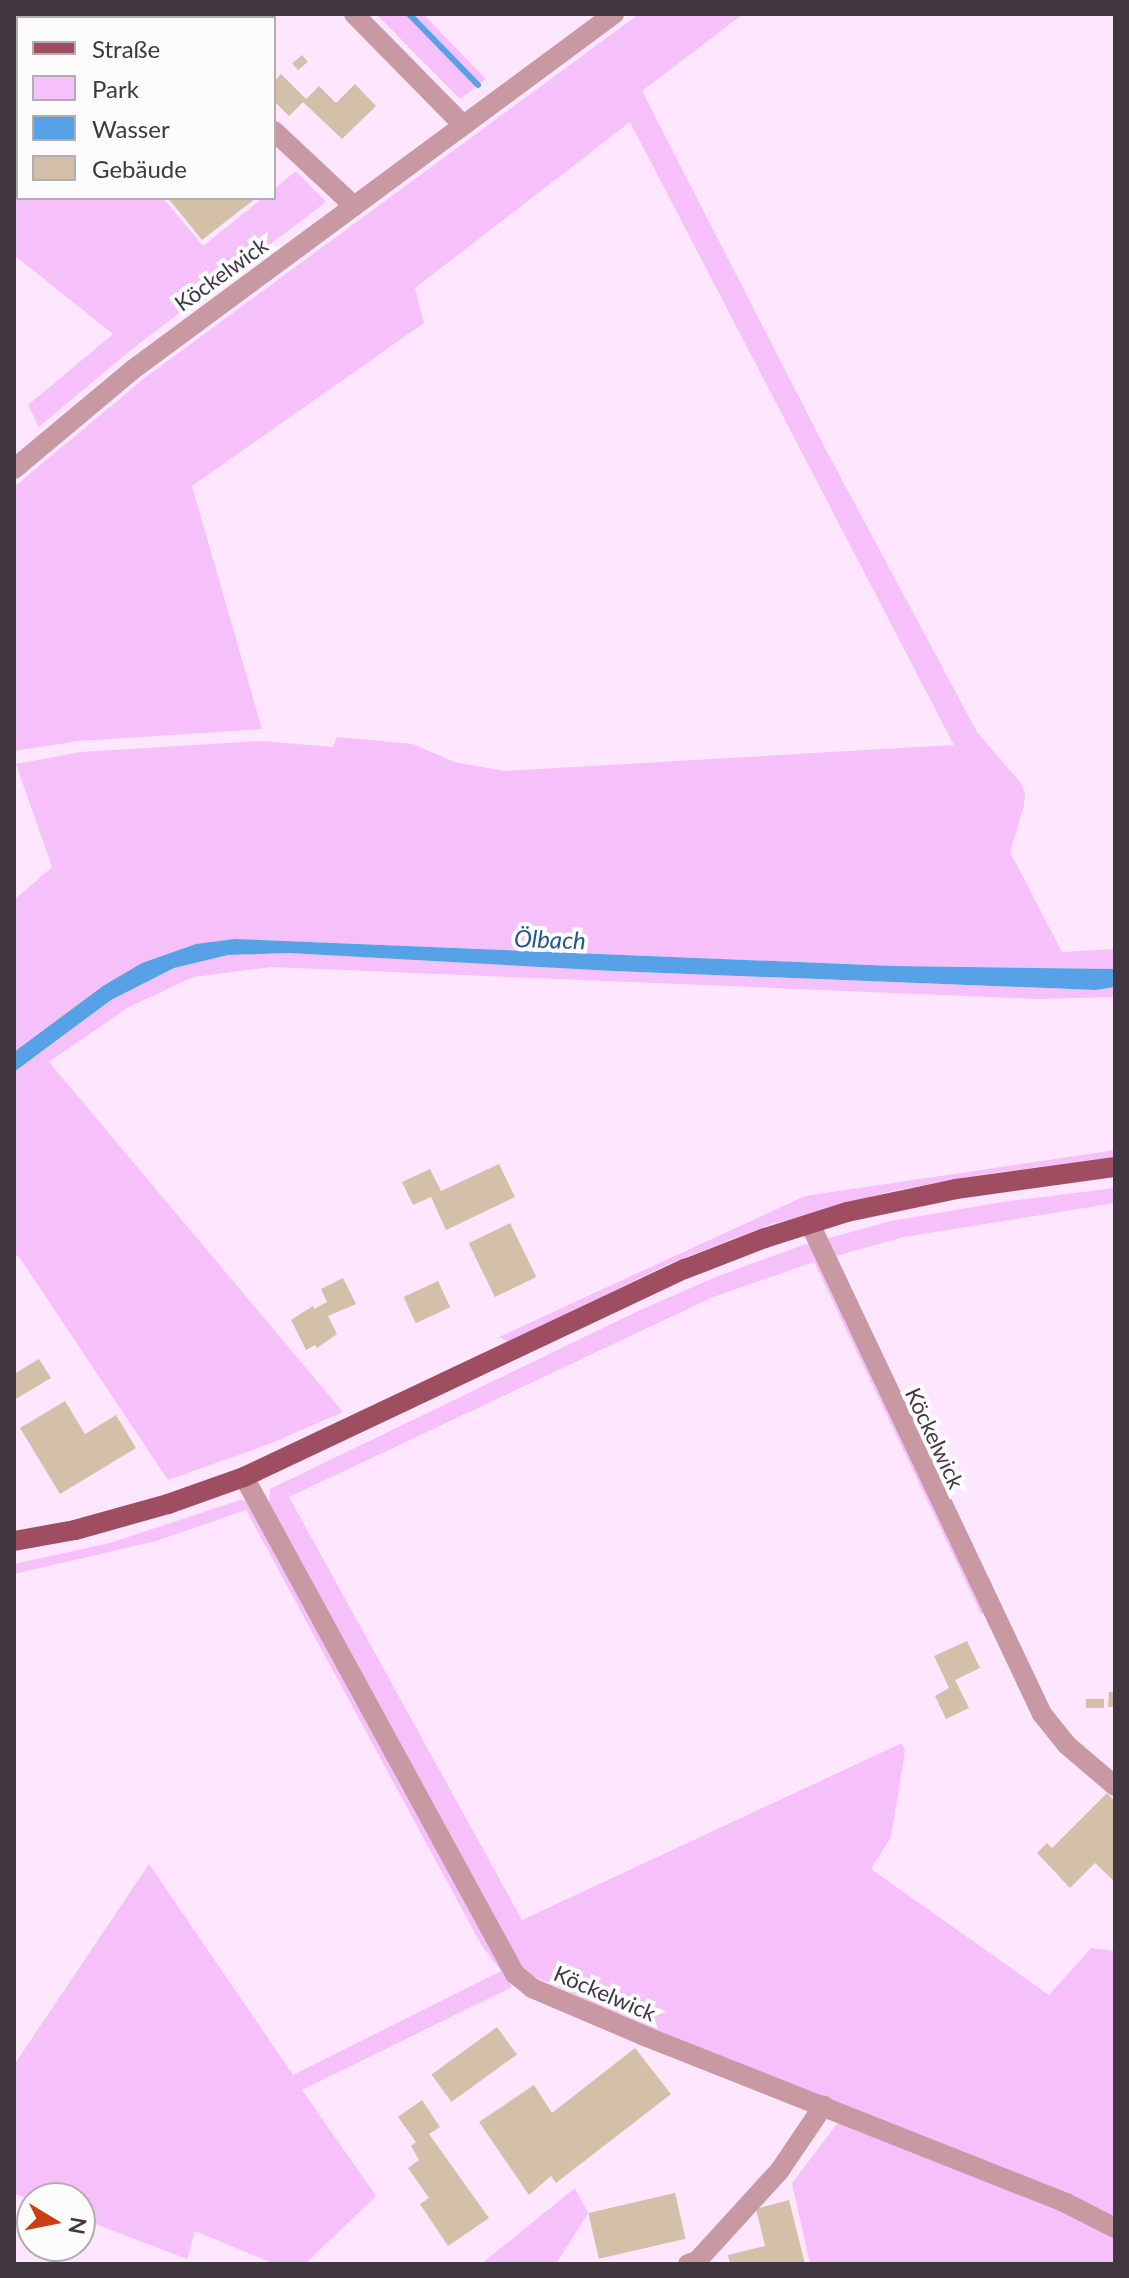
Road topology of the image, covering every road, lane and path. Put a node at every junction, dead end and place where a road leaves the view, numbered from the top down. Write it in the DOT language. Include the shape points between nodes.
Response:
graph roads {
  1 [pos="354,14"];
  2 [pos="614,14"];
  3 [pos="463,125"];
  4 [pos="276,133"];
  5 [pos="354,206"];
  6 [pos="14,469"];
  7 [pos="1115,1167"];
  8 [pos="810,1224"];
  9 [pos="244,1477"];
  10 [pos="14,1541"];
  11 [pos="1115,1786"];
  12 [pos="824,2105"];
  13 [pos="1115,2228"];
  14 [pos="688,2264"];
  1 -- 3 [label="street"];
  2 -- 3 [label="street, Köckelwick"];
  3 -- 5 [label="street, Köckelwick"];
  4 -- 5 [label="street"];
  5 -- 6 [label="street, Köckelwick" via="131,371"];
  7 -- 8 [label="main road" via="956,1189"];
  8 -- 9 [label="main road" via="685,1269"];
  8 -- 11 [label="street, Köckelwick" via="1019,1672 1067,1745"];
  9 -- 10 [label="main road" via="155,1508"];
  9 -- 12 [label="street, Köckelwick" via="515,1974 532,1988"];
  12 -- 13 [label="street, Köckelwick"];
  12 -- 14 [label="street" via="780,2170 697,2261"];
}
